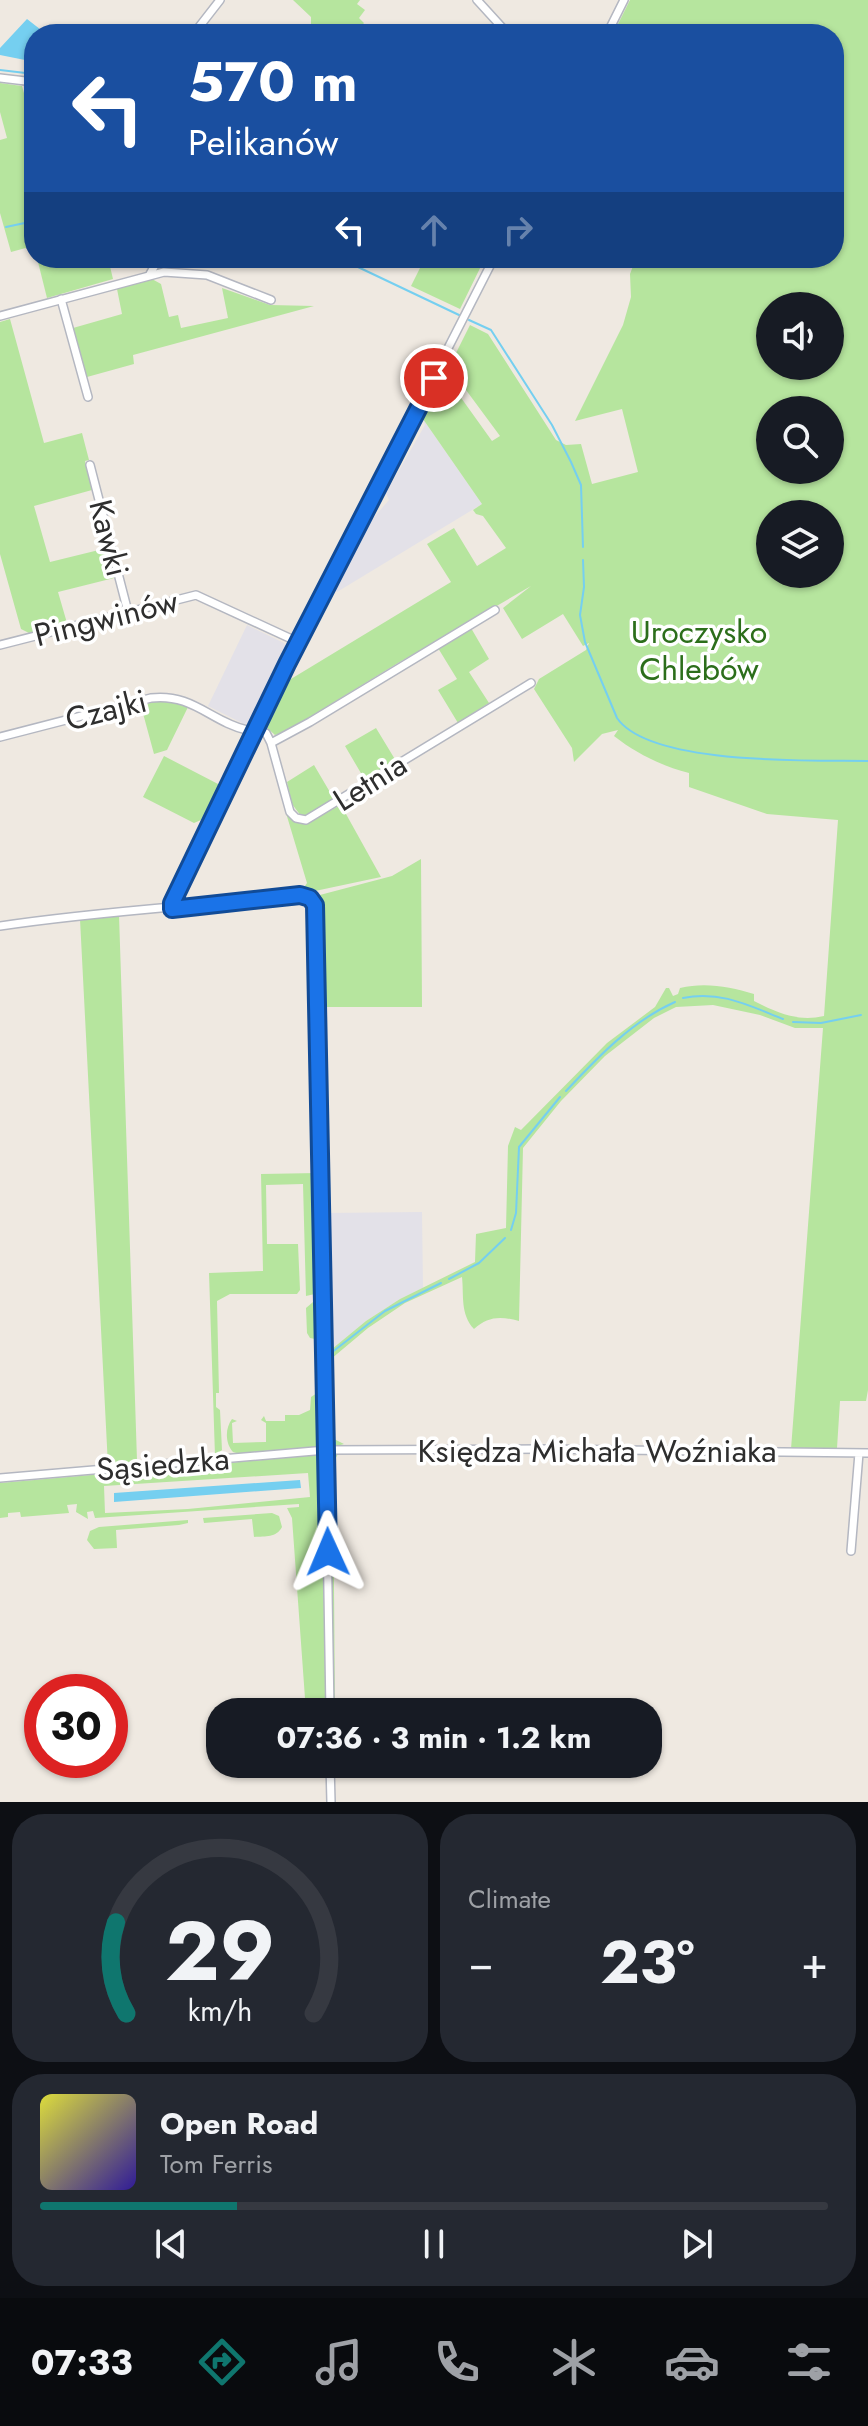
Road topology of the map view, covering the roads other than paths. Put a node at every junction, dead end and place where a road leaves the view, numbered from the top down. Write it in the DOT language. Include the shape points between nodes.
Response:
graph roads {
  1 [pos="220,0"];
  2 [pos="477,0"];
  3 [pos="624,0"];
  4 [pos="201,24"];
  5 [pos="499,24"];
  6 [pos="612,24"];
  7 [pos="0,78"];
  8 [pos="24,81"];
  9 [pos="153,268"];
  10 [pos="489,268"];
  11 [pos="150,274"];
  12 [pos="61,299"];
  13 [pos="271,300"];
  14 [pos="0,316"];
  15 [pos="88,397"];
  16 [pos="90,465"];
  17 [pos="495,610"];
  18 [pos="128,612"];
  19 [pos="298,642"];
  20 [pos="0,645"];
  21 [pos="531,683"];
  22 [pos="254,731"];
  23 [pos="0,737"];
  24 [pos="271,743"];
  25 [pos="172,909"];
  26 [pos="0,926"];
  27 [pos="326,1450"];
  28 [pos="859,1453"];
  29 [pos="868,1453"];
  30 [pos="0,1478"];
  31 [pos="851,1551"];
  32 [pos="330,1698"];
  33 [pos="330,1778"];
  34 [pos="331,1802"];
  1 -- 4 [label="street"];
  2 -- 5 [label="street"];
  3 -- 6 [label="street"];
  7 -- 8 [label="street"];
  9 -- 11 [label="street"];
  10 -- 19 [label="street"];
  11 -- 12 [label="street"];
  11 -- 13 [label="street" via="207,275"];
  12 -- 14 [label="street"];
  12 -- 15 [label="street"];
  16 -- 18 [label="street, Kawki"];
  17 -- 24 [label="street"];
  18 -- 19 [label="street, Pingwinów" via="196,595"];
  18 -- 20 [label="street, Pingwinów"];
  19 -- 22 [label="street"];
  21 -- 24 [label="street, Letnia" via="306,820 290,812"];
  22 -- 23 [label="street, Czajki" via="167,696"];
  22 -- 24 [label="street" via="266,733"];
  22 -- 25 [label="street" via="173,895"];
  25 -- 26 [label="street"];
  25 -- 27 [label="street" via="297,895 310,898 316,911"];
  27 -- 28 [label="street, Księdza Michała Woźniaka"];
  27 -- 30 [label="street, Sąsiedzka"];
  27 -- 32 [label="street"];
  28 -- 29 [label="street, Księdza Michała Woźniaka"];
  28 -- 31 [label="street"];
  33 -- 34 [label="street"];
}
